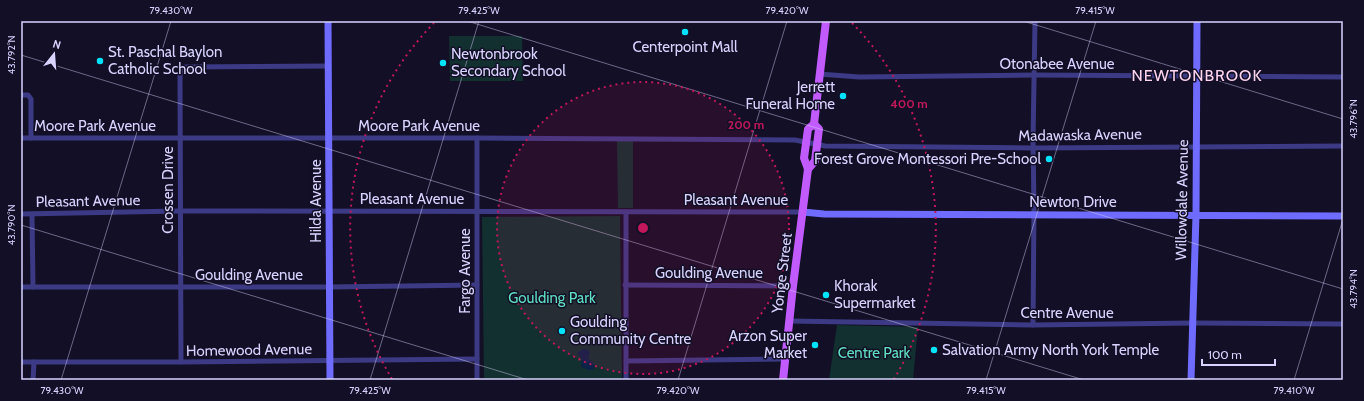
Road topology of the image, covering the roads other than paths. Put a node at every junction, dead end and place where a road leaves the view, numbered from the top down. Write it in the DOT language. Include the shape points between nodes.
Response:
graph roads {
  1 [pos="328,21"];
  2 [pos="826,21"];
  3 [pos="1035,21"];
  4 [pos="1197,21"];
  5 [pos="329,66"];
  6 [pos="819,74"];
  7 [pos="1034,75"];
  8 [pos="1196,77"];
  9 [pos="1343,77"];
  10 [pos="21,95"];
  11 [pos="814,124"];
  12 [pos="21,138"];
  13 [pos="31,138"];
  14 [pos="179,138"];
  15 [pos="329,138"];
  16 [pos="478,138"];
  17 [pos="806,143"];
  18 [pos="817,145"];
  19 [pos="1196,146"];
  20 [pos="1343,146"];
  21 [pos="1033,148"];
  22 [pos="808,169"];
  23 [pos="478,211"];
  24 [pos="180,212"];
  25 [pos="329,212"];
  26 [pos="626,212"];
  27 [pos="803,212"];
  28 [pos="21,214"];
  29 [pos="32,214"];
  30 [pos="1034,215"];
  31 [pos="1196,215"];
  32 [pos="1343,216"];
  33 [pos="477,285"];
  34 [pos="625,285"];
  35 [pos="793,286"];
  36 [pos="21,287"];
  37 [pos="33,287"];
  38 [pos="180,287"];
  39 [pos="330,287"];
  40 [pos="790,321"];
  41 [pos="1193,323"];
  42 [pos="1343,324"];
  43 [pos="1033,325"];
  44 [pos="477,359"];
  45 [pos="786,359"];
  46 [pos="330,361"];
  47 [pos="626,361"];
  48 [pos="21,362"];
  49 [pos="34,362"];
  50 [pos="180,362"];
  51 [pos="34,380"];
  52 [pos="330,380"];
  53 [pos="477,380"];
  54 [pos="626,380"];
  55 [pos="783,380"];
  56 [pos="1191,380"];
  1 -- 5 [label="street, Hilda Avenue"];
  2 -- 6 [label="main road, Yonge Street"];
  3 -- 7 [label="street"];
  4 -- 8 [label="street, Willowdale Avenue"];
  5 -- 14 [label="street, Crossen Drive" via="185,67 180,74"];
  5 -- 15 [label="street, Hilda Avenue"];
  6 -- 7 [label="street, Otonabee Avenue" via="858,77"];
  6 -- 11 [label="main road, Yonge Street"];
  7 -- 8 [label="street, Otonabee Avenue"];
  7 -- 21 [label="street"];
  8 -- 9 [label="street, Otonabee Avenue"];
  8 -- 19 [label="street, Willowdale Avenue"];
  10 -- 13 [label="street" via="28,95 31,99"];
  11 -- 17 [label="main road, Yonge Street" via="808,129"];
  11 -- 18 [label="main road, Yonge Street" via="819,129"];
  12 -- 13 [label="street, Moore Park Avenue"];
  13 -- 14 [label="street, Moore Park Avenue"];
  14 -- 15 [label="street, Moore Park Avenue"];
  14 -- 24 [label="street, Crossen Drive"];
  15 -- 16 [label="street, Moore Park Avenue"];
  15 -- 25 [label="street, Hilda Avenue"];
  16 -- 17 [label="street, Moore Park Avenue" via="795,140"];
  16 -- 23 [label="street, Fargo Avenue"];
  17 -- 18 [label="street, Moore Park Avenue"];
  17 -- 22 [label="main road, Yonge Street" via="804,158"];
  18 -- 21 [label="street, Madawaska Avenue"];
  18 -- 22 [label="main road, Yonge Street" via="815,161"];
  19 -- 20 [label="street, Madawaska Avenue"];
  19 -- 21 [label="street, Madawaska Avenue"];
  19 -- 31 [label="street, Willowdale Avenue"];
  21 -- 30 [label="street"];
  22 -- 27 [label="main road, Yonge Street"];
  23 -- 25 [label="street, Pleasant Avenue"];
  23 -- 26 [label="street, Pleasant Avenue"];
  23 -- 33 [label="street, Fargo Avenue"];
  24 -- 25 [label="street, Pleasant Avenue"];
  24 -- 29 [label="street, Pleasant Avenue"];
  24 -- 38 [label="street, Crossen Drive"];
  25 -- 39 [label="street, Hilda Avenue"];
  26 -- 27 [label="street, Pleasant Avenue"];
  26 -- 34 [label="street"];
  27 -- 30 [label="street, Newton Drive"];
  27 -- 35 [label="main road, Yonge Street"];
  28 -- 29 [label="street, Pleasant Avenue"];
  29 -- 37 [label="street"];
  30 -- 31 [label="street, Newton Drive"];
  30 -- 43 [label="street"];
  31 -- 32 [label="street, Newton Drive"];
  31 -- 41 [label="street, Willowdale Avenue"];
  33 -- 39 [label="street, Goulding Avenue"];
  33 -- 44 [label="street, Fargo Avenue"];
  34 -- 35 [label="street, Goulding Avenue"];
  34 -- 47 [label="street"];
  35 -- 40 [label="main road, Yonge Street"];
  36 -- 37 [label="street, Goulding Avenue"];
  37 -- 38 [label="street, Goulding Avenue"];
  38 -- 39 [label="street, Goulding Avenue"];
  38 -- 50 [label="street, Crossen Drive"];
  39 -- 46 [label="street, Hilda Avenue"];
  40 -- 43 [label="street, Centre Avenue"];
  40 -- 45 [label="main road, Yonge Street"];
  41 -- 42 [label="street, Centre Avenue"];
  41 -- 43 [label="street, Centre Avenue"];
  41 -- 56 [label="street, Willowdale Avenue"];
  44 -- 46 [label="street, Homewood Avenue"];
  44 -- 53 [label="street, Fargo Avenue"];
  45 -- 47 [label="street"];
  45 -- 55 [label="main road, Yonge Street"];
  46 -- 50 [label="street, Homewood Avenue"];
  46 -- 52 [label="street, Hilda Avenue"];
  47 -- 54 [label="street"];
  48 -- 49 [label="street, Homewood Avenue"];
  49 -- 50 [label="street, Homewood Avenue"];
  49 -- 51 [label="street"];
}
